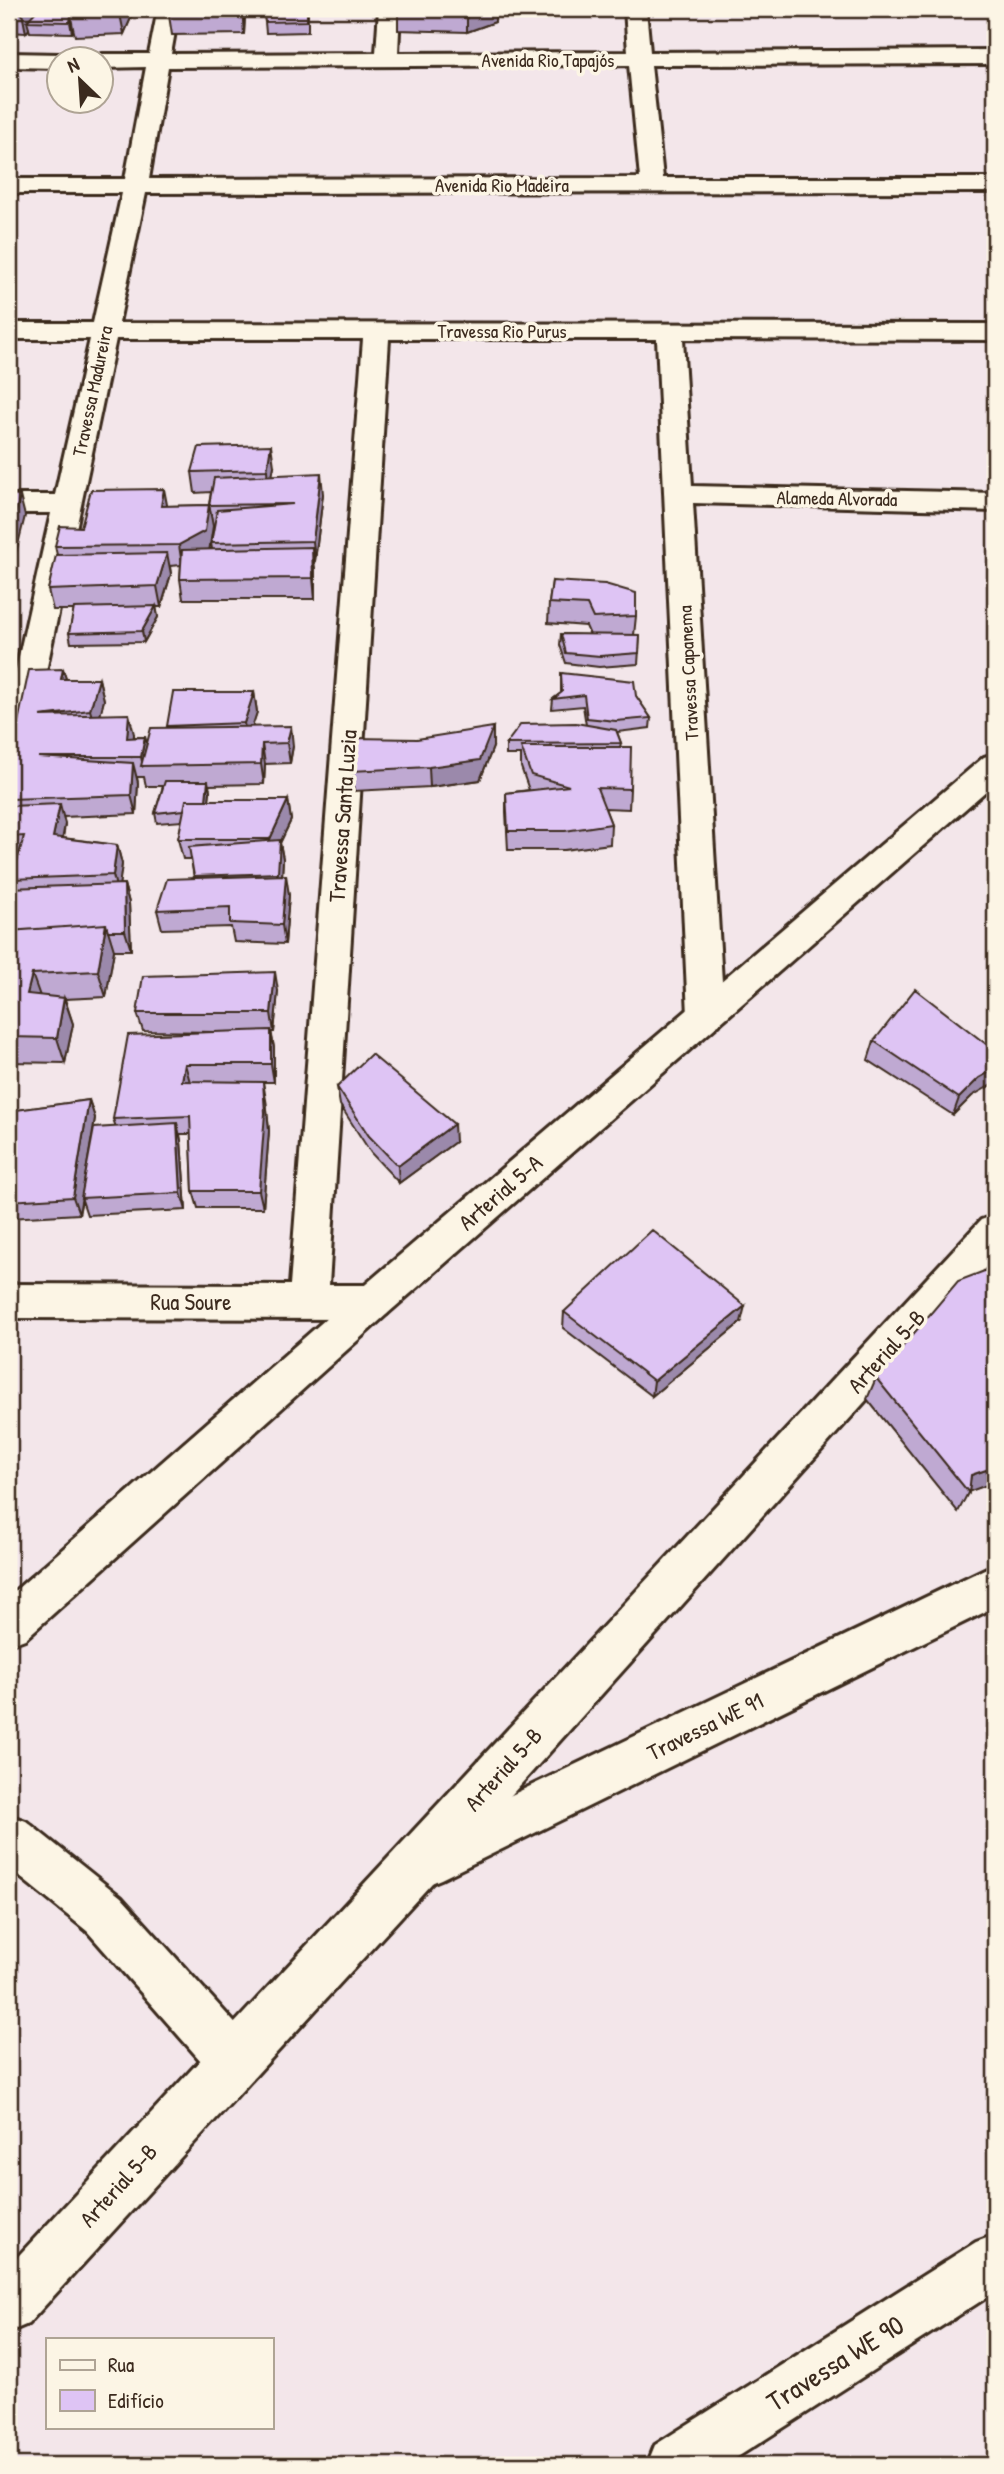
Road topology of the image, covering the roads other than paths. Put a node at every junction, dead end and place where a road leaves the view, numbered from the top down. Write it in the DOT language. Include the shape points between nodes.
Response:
graph roads {
  1 [pos="168,9"];
  2 [pos="389,9"];
  3 [pos="635,9"];
  4 [pos="995,57"];
  5 [pos="9,60"];
  6 [pos="387,60"];
  7 [pos="641,60"];
  8 [pos="46,61"];
  9 [pos="116,61"];
  10 [pos="158,62"];
  11 [pos="652,184"];
  12 [pos="136,185"];
  13 [pos="9,186"];
  14 [pos="995,186"];
  15 [pos="9,331"];
  16 [pos="105,331"];
  17 [pos="377,331"];
  18 [pos="670,332"];
  19 [pos="995,332"];
  20 [pos="678,494"];
  21 [pos="995,502"];
  22 [pos="9,504"];
  23 [pos="67,505"];
  24 [pos="15,709"];
  25 [pos="995,765"];
  26 [pos="9,771"];
  27 [pos="706,1015"];
  28 [pos="995,1231"];
  29 [pos="9,1301"];
  30 [pos="307,1301"];
  31 [pos="373,1302"];
  32 [pos="995,1585"];
  33 [pos="9,1624"];
  34 [pos="9,1838"];
  35 [pos="415,1866"];
  36 [pos="233,2059"];
  37 [pos="995,2261"];
  38 [pos="9,2305"];
  39 [pos="675,2465"];
  1 -- 10 [label="street, Travessa Madureira"];
  2 -- 6 [label="street"];
  3 -- 7 [label="street"];
  4 -- 7 [label="street, Avenida Rio Tapajós"];
  5 -- 8 [label="street"];
  6 -- 7 [label="street, Avenida Rio Tapajós"];
  6 -- 10 [label="street, Avenida Rio Tapajós"];
  7 -- 11 [label="street"];
  9 -- 10 [label="street, Avenida Rio Tapajós"];
  10 -- 12 [label="street, Travessa Madureira"];
  11 -- 12 [label="street, Avenida Rio Madeira"];
  11 -- 14 [label="street, Avenida Rio Madeira"];
  12 -- 13 [label="street, Avenida Rio Madeira"];
  12 -- 16 [label="street, Travessa Madureira"];
  15 -- 16 [label="street, Travessa Rio Purus"];
  16 -- 17 [label="street, Travessa Rio Purus"];
  16 -- 23 [label="street, Travessa Madureira"];
  17 -- 18 [label="street, Travessa Rio Purus"];
  17 -- 30 [label="street, Travessa Santa Luzia"];
  18 -- 19 [label="street, Travessa Rio Purus"];
  18 -- 20 [label="street, Travessa Capanema"];
  20 -- 21 [label="street, Alameda Alvorada"];
  20 -- 27 [label="street, Travessa Capanema"];
  22 -- 23 [label="street"];
  23 -- 24 [label="street, Travessa Madureira"];
  24 -- 26 [label="street, Travessa Madureira"];
  25 -- 27 [label="street, Arterial 5-A"];
  27 -- 31 [label="street, Arterial 5-A"];
  28 -- 35 [label="street, Arterial 5-B"];
  29 -- 30 [label="street, Rua Soure"];
  30 -- 31 [label="street, Rua Soure"];
  31 -- 33 [label="street, Arterial 5-A"];
  32 -- 35 [label="street, Travessa WE 91"];
  34 -- 36 [label="street" via="104,1914"];
  35 -- 36 [label="street, Arterial 5-B"];
  36 -- 38 [label="street, Arterial 5-B"];
  37 -- 39 [label="street, Travessa WE 90"];
}
